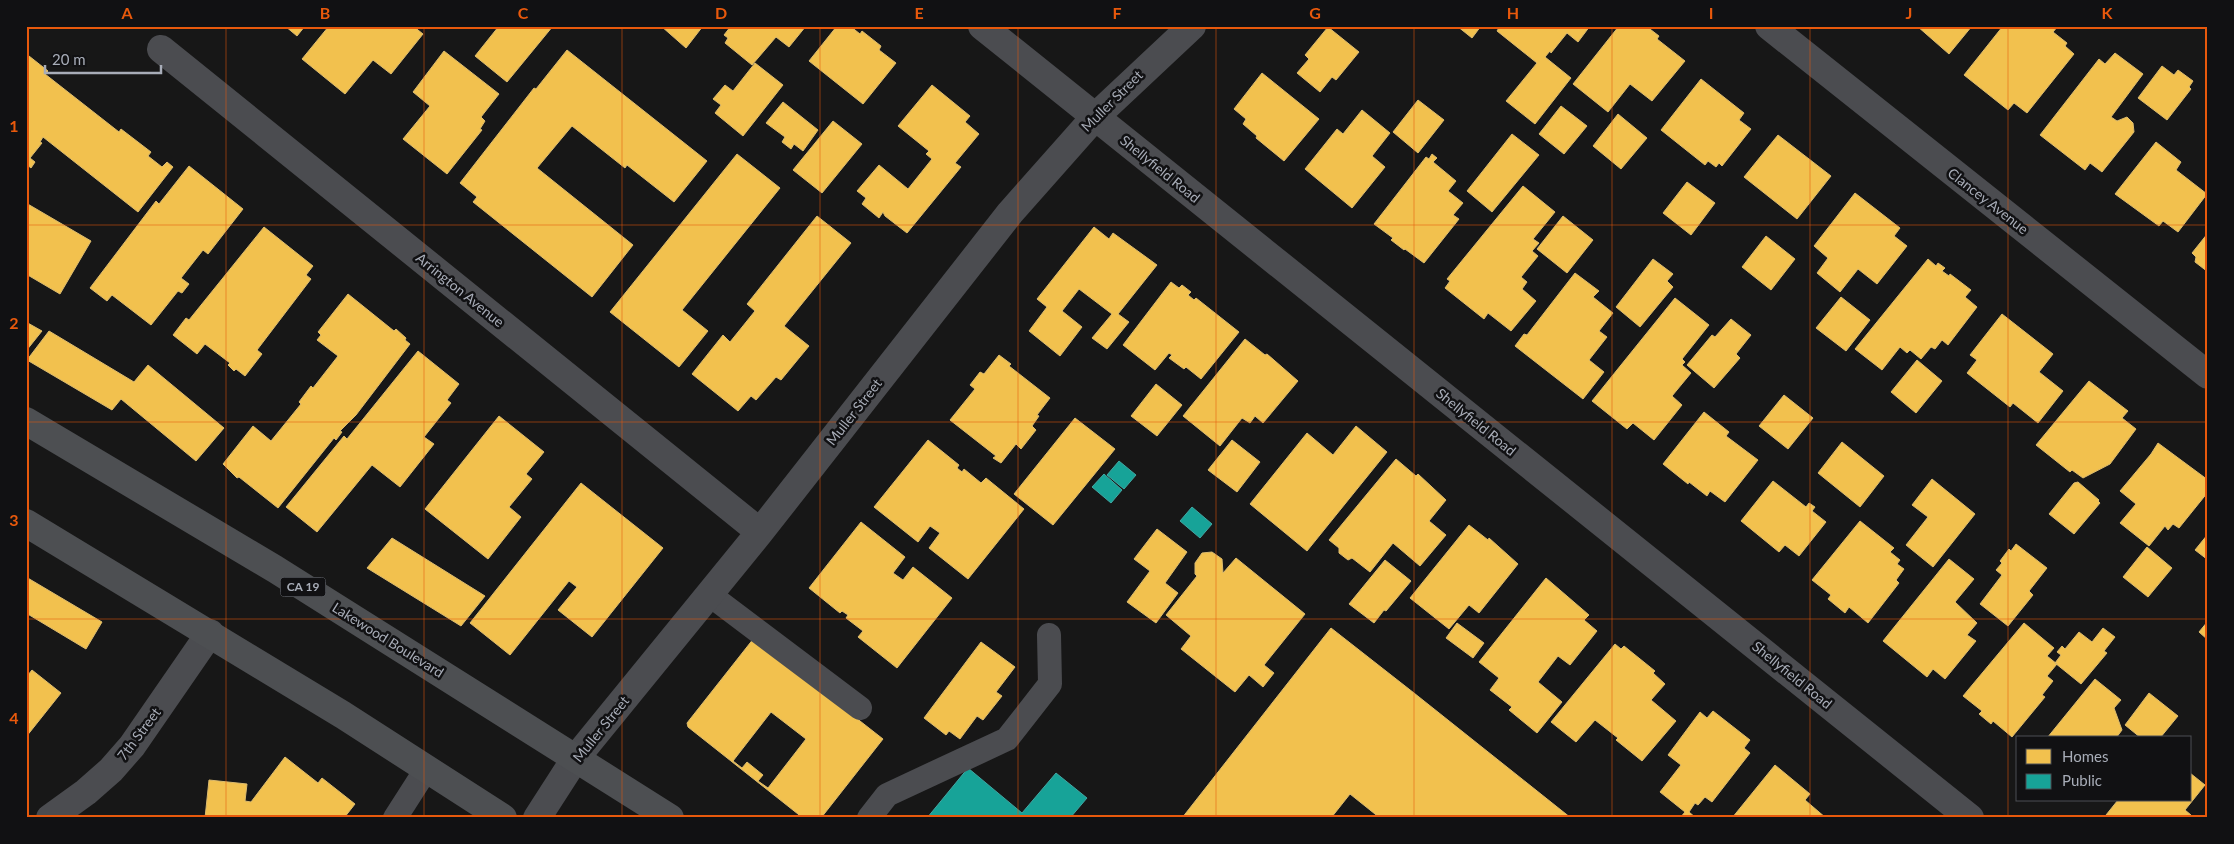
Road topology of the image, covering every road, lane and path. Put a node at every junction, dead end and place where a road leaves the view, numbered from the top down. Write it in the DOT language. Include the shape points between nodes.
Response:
graph roads {
  1 [pos="982,26"];
  2 [pos="1192,26"];
  3 [pos="1769,26"];
  4 [pos="161,49"];
  5 [pos="1095,117"];
  6 [pos="2208,375"];
  7 [pos="26,421"];
  8 [pos="26,523"];
  9 [pos="760,532"];
  10 [pos="710,595"];
  11 [pos="210,633"];
  12 [pos="1049,635"];
  13 [pos="860,708"];
  14 [pos="575,759"];
  15 [pos="427,768"];
  16 [pos="50,818"];
  17 [pos="394,818"];
  18 [pos="503,818"];
  19 [pos="537,818"];
  20 [pos="670,818"];
  21 [pos="869,818"];
  22 [pos="1970,818"];
  1 -- 5 [label="street, Shellyfield Road"];
  2 -- 5 [label="street, Muller Street"];
  3 -- 6 [label="street, Clancey Avenue"];
  4 -- 9 [label="street, Arrington Avenue"];
  5 -- 9 [label="street, Muller Street" via="1010,213"];
  5 -- 22 [label="street, Shellyfield Road"];
  7 -- 14 [label="main road, Lakewood Boulevard / CA 19" via="275,569"];
  8 -- 11 [label="main road"];
  9 -- 10 [label="street, Muller Street"];
  10 -- 13 [label="lane"];
  10 -- 14 [label="street, Muller Street"];
  11 -- 15 [label="main road"];
  11 -- 16 [label="street, 7th Street" via="127,752 86,792"];
  12 -- 21 [label="lane" via="1050,684 1007,739 887,795"];
  14 -- 19 [label="street, Muller Street"];
  14 -- 20 [label="main road, Lakewood Boulevard / CA 19"];
  15 -- 17 [label="lane"];
  15 -- 18 [label="main road"];
}
